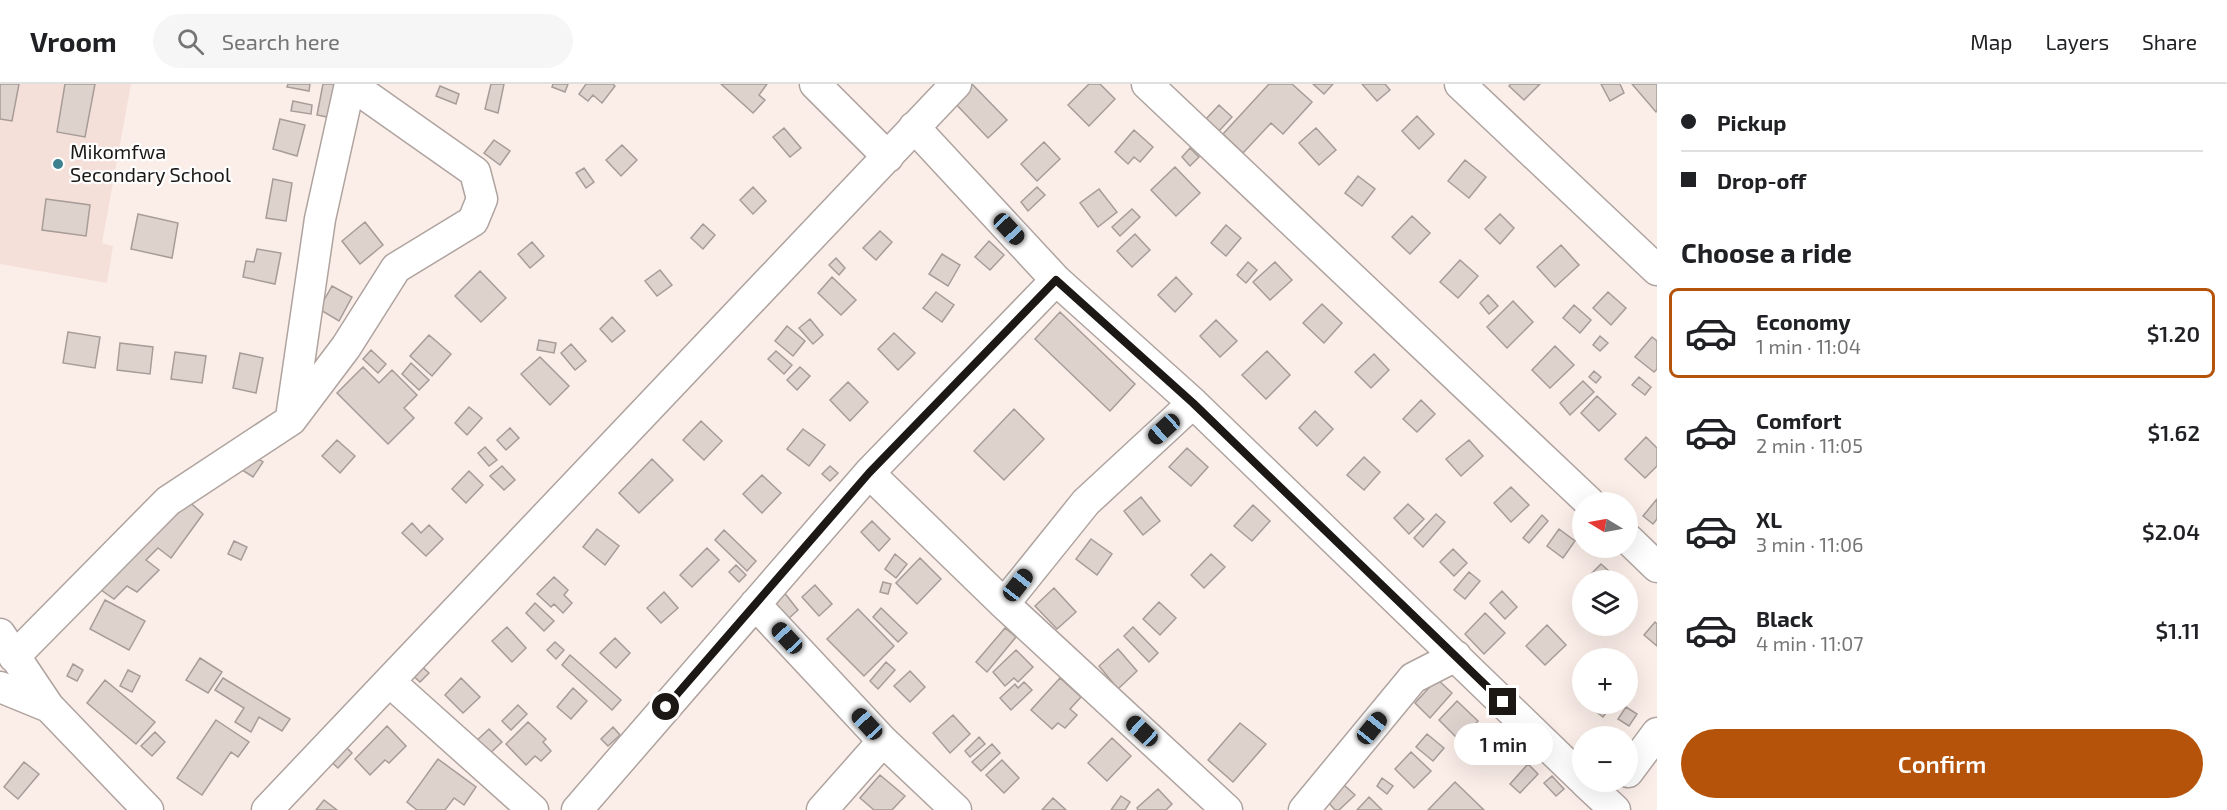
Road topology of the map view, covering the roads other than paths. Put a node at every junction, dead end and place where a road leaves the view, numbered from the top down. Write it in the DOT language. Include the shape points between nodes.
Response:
graph roads {
  1 [pos="350,84"];
  2 [pos="815,84"];
  3 [pos="956,84"];
  4 [pos="1147,84"];
  5 [pos="1476,90"];
  6 [pos="914,127"];
  7 [pos="888,157"];
  8 [pos="1657,270"];
  9 [pos="1056,280"];
  10 [pos="1193,403"];
  11 [pos="291,420"];
  12 [pos="869,473"];
  13 [pos="1578,492"];
  14 [pos="1638,549"];
  15 [pos="1657,567"];
  16 [pos="755,604"];
  17 [pos="1004,604"];
  18 [pos="7,646"];
  19 [pos="1456,656"];
  20 [pos="390,682"];
  21 [pos="0,687"];
  22 [pos="49,707"];
  23 [pos="1657,733"];
  24 [pos="883,741"];
  25 [pos="1638,759"];
  26 [pos="1601,794"];
  27 [pos="148,810"];
  28 [pos="267,810"];
  29 [pos="533,810"];
  30 [pos="577,810"];
  31 [pos="822,810"];
  32 [pos="956,810"];
  33 [pos="1227,810"];
  34 [pos="1304,810"];
  1 -- 11 [label="street" via="320,219"];
  1 -- 11 [label="street" via="476,172 482,199 473,221 396,268 346,347"];
  2 -- 7 [label="street"];
  3 -- 6 [label="street"];
  4 -- 13 [label="street"];
  5 -- 8 [label="street"];
  6 -- 7 [label="street"];
  6 -- 9 [label="street"];
  7 -- 20 [label="street"];
  9 -- 10 [label="street"];
  9 -- 12 [label="street"];
  10 -- 17 [label="street" via="1086,502"];
  10 -- 19 [label="street"];
  11 -- 18 [label="street" via="168,501"];
  12 -- 16 [label="street"];
  12 -- 17 [label="street"];
  14 -- 15 [label="street"];
  16 -- 24 [label="street"];
  16 -- 30 [label="street"];
  17 -- 33 [label="street"];
  18 -- 22 [label="street"];
  19 -- 26 [label="street"];
  19 -- 34 [label="street" via="1413,678"];
  20 -- 28 [label="street"];
  20 -- 29 [label="street"];
  21 -- 22 [label="street"];
  22 -- 27 [label="street"];
  23 -- 25 [label="street"];
  24 -- 31 [label="street"];
  24 -- 32 [label="street"];
}
